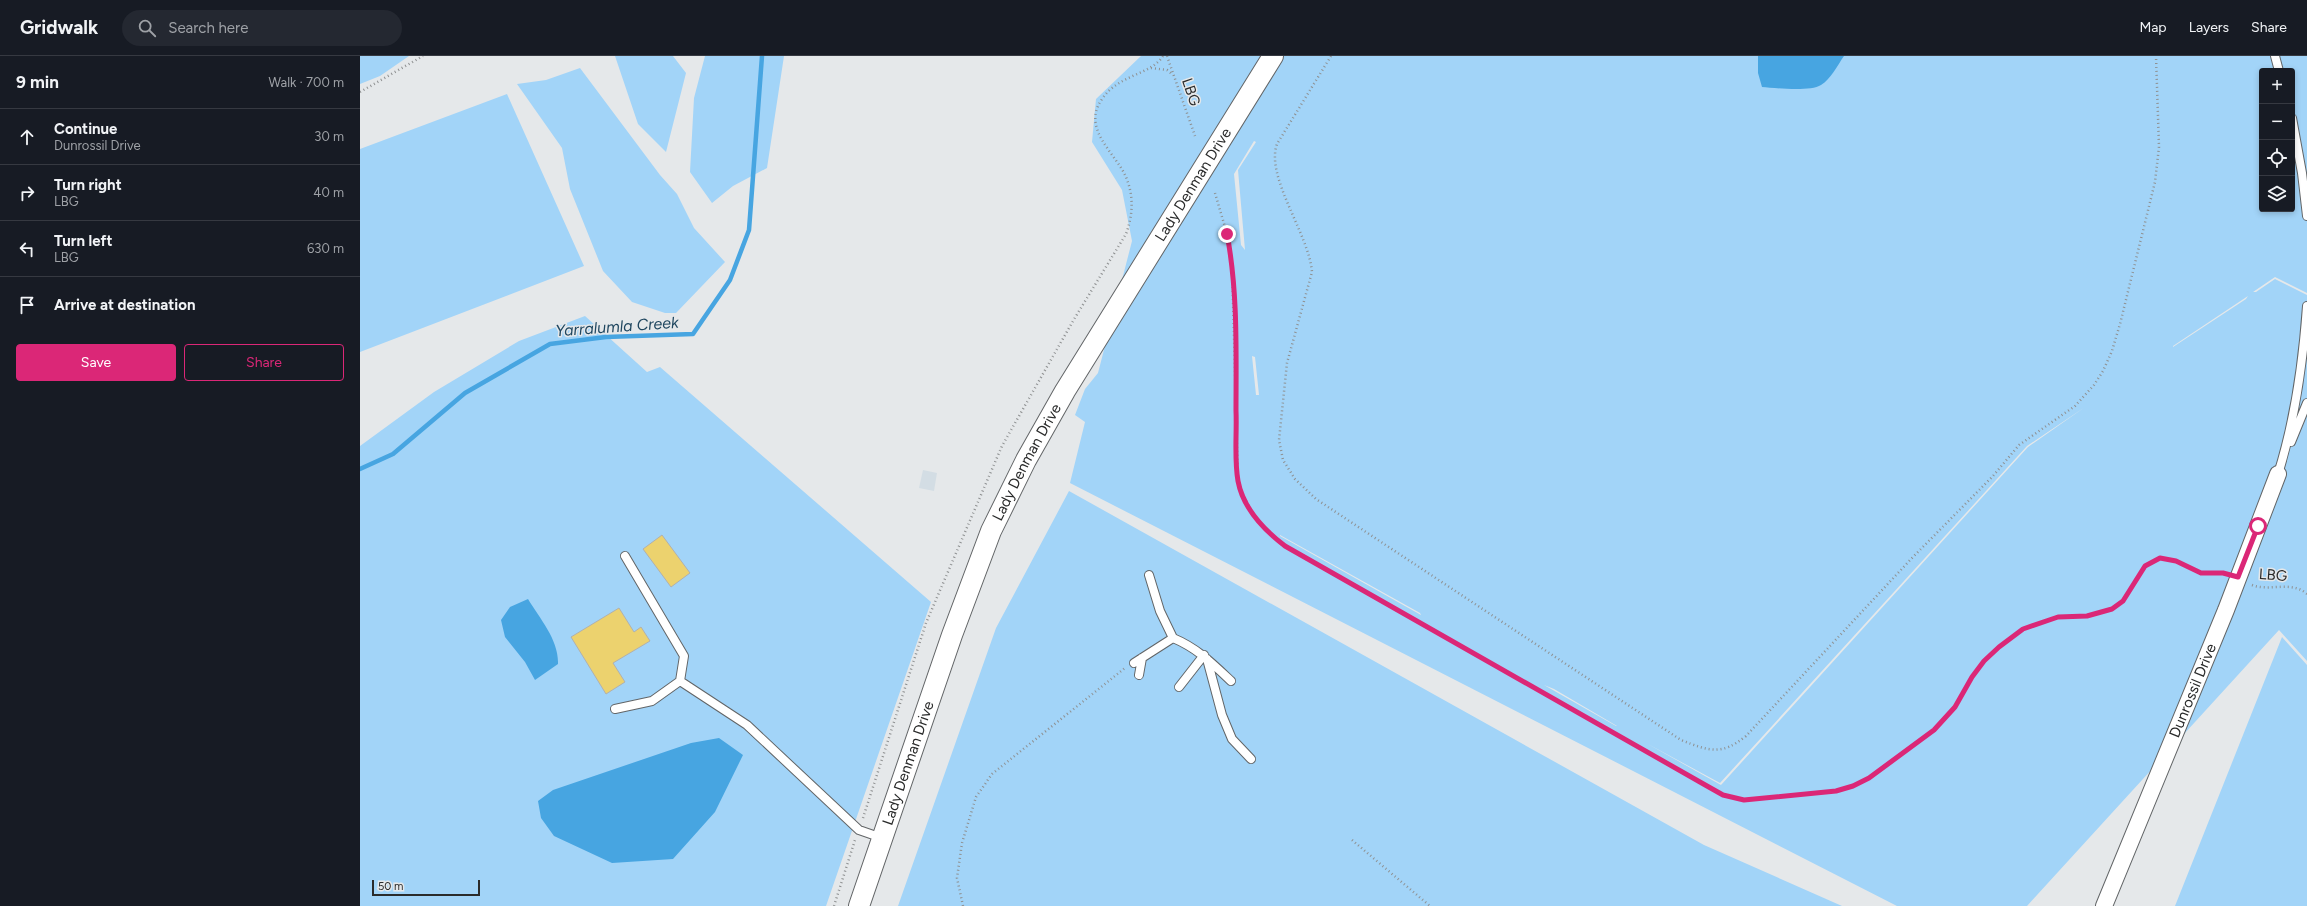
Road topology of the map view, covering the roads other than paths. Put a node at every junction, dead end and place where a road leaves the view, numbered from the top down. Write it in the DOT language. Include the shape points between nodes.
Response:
graph roads {
  1 [pos="1272,56"];
  2 [pos="2275,56"];
  3 [pos="2278,68"];
  4 [pos="2295,134"];
  5 [pos="2307,216"];
  6 [pos="2307,306"];
  7 [pos="2307,403"];
  8 [pos="2278,474"];
  9 [pos="625,556"];
  10 [pos="1149,575"];
  11 [pos="1173,638"];
  12 [pos="1205,656"];
  13 [pos="1139,675"];
  14 [pos="680,681"];
  15 [pos="1231,681"];
  16 [pos="1180,687"];
  17 [pos="615,709"];
  18 [pos="1252,759"];
  19 [pos="882,838"];
  20 [pos="859,906"];
  21 [pos="2104,906"];
  1 -- 19 [label="street, Lady Denman Drive" via="1065,391 1026,460 991,531 952,634"];
  2 -- 3 [label="lane"];
  4 -- 5 [label="lane"];
  6 -- 8 [label="lane, Dunrossil Drive" via="2298,391"];
  7 -- 8 [label="lane, Dunrossil Drive"];
  8 -- 21 [label="street, Dunrossil Drive"];
  9 -- 14 [label="lane" via="684,656"];
  10 -- 11 [label="lane" via="1160,611"];
  11 -- 12 [label="lane" via="1188,644"];
  11 -- 13 [label="lane" via="1138,661"];
  12 -- 15 [label="lane"];
  12 -- 16 [label="lane"];
  12 -- 18 [label="lane" via="1222,715 1232,739"];
  14 -- 17 [label="lane" via="652,701"];
  14 -- 19 [label="lane" via="747,725 859,830"];
  19 -- 20 [label="street, Lady Denman Drive"];
}
